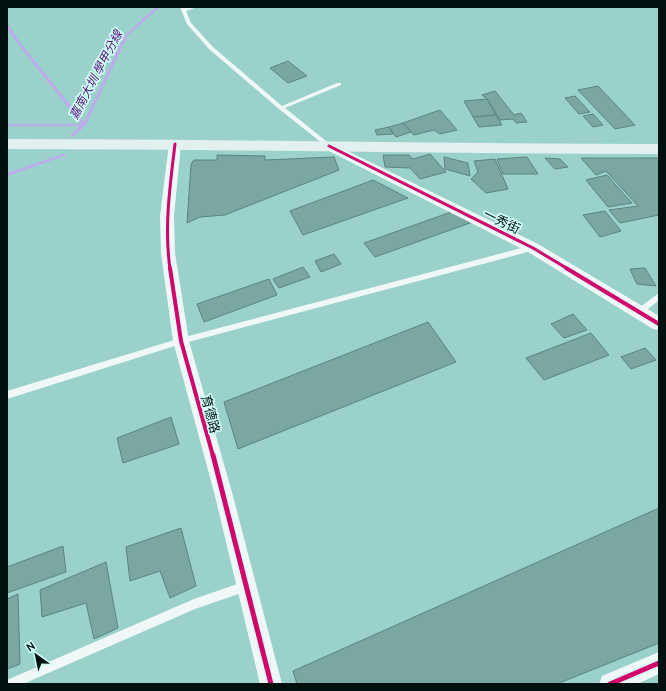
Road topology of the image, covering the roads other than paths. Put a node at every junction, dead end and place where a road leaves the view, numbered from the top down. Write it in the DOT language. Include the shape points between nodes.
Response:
graph roads {
  1 [pos="195,7"];
  2 [pos="183,8"];
  3 [pos="339,84"];
  4 [pos="281,108"];
  5 [pos="7,144"];
  6 [pos="175,144"];
  7 [pos="330,146"];
  8 [pos="659,149"];
  9 [pos="533,248"];
  10 [pos="659,296"];
  11 [pos="639,312"];
  12 [pos="659,324"];
  13 [pos="181,341"];
  14 [pos="7,395"];
  15 [pos="246,586"];
  16 [pos="659,663"];
  17 [pos="10,684"];
  18 [pos="271,684"];
  19 [pos="610,684"];
  1 -- 2 [label="lane"];
  2 -- 4 [label="lane" via="189,23 211,48"];
  3 -- 4 [label="lane"];
  4 -- 7 [label="lane"];
  5 -- 6 [label="main road"];
  6 -- 7 [label="main road"];
  6 -- 13 [label="street, 育德路" via="167,216 168,253"];
  7 -- 8 [label="main road"];
  7 -- 9 [label="street, 一秀街"];
  9 -- 11 [label="street, 一秀街"];
  9 -- 13 [label="lane"];
  10 -- 11 [label="lane"];
  11 -- 12 [label="street, 一秀街"];
  13 -- 14 [label="lane"];
  13 -- 15 [label="street, 育德路"];
  15 -- 17 [label="lane" via="194,604"];
  15 -- 18 [label="street, 育德路"];
  16 -- 19 [label="street"];
}
